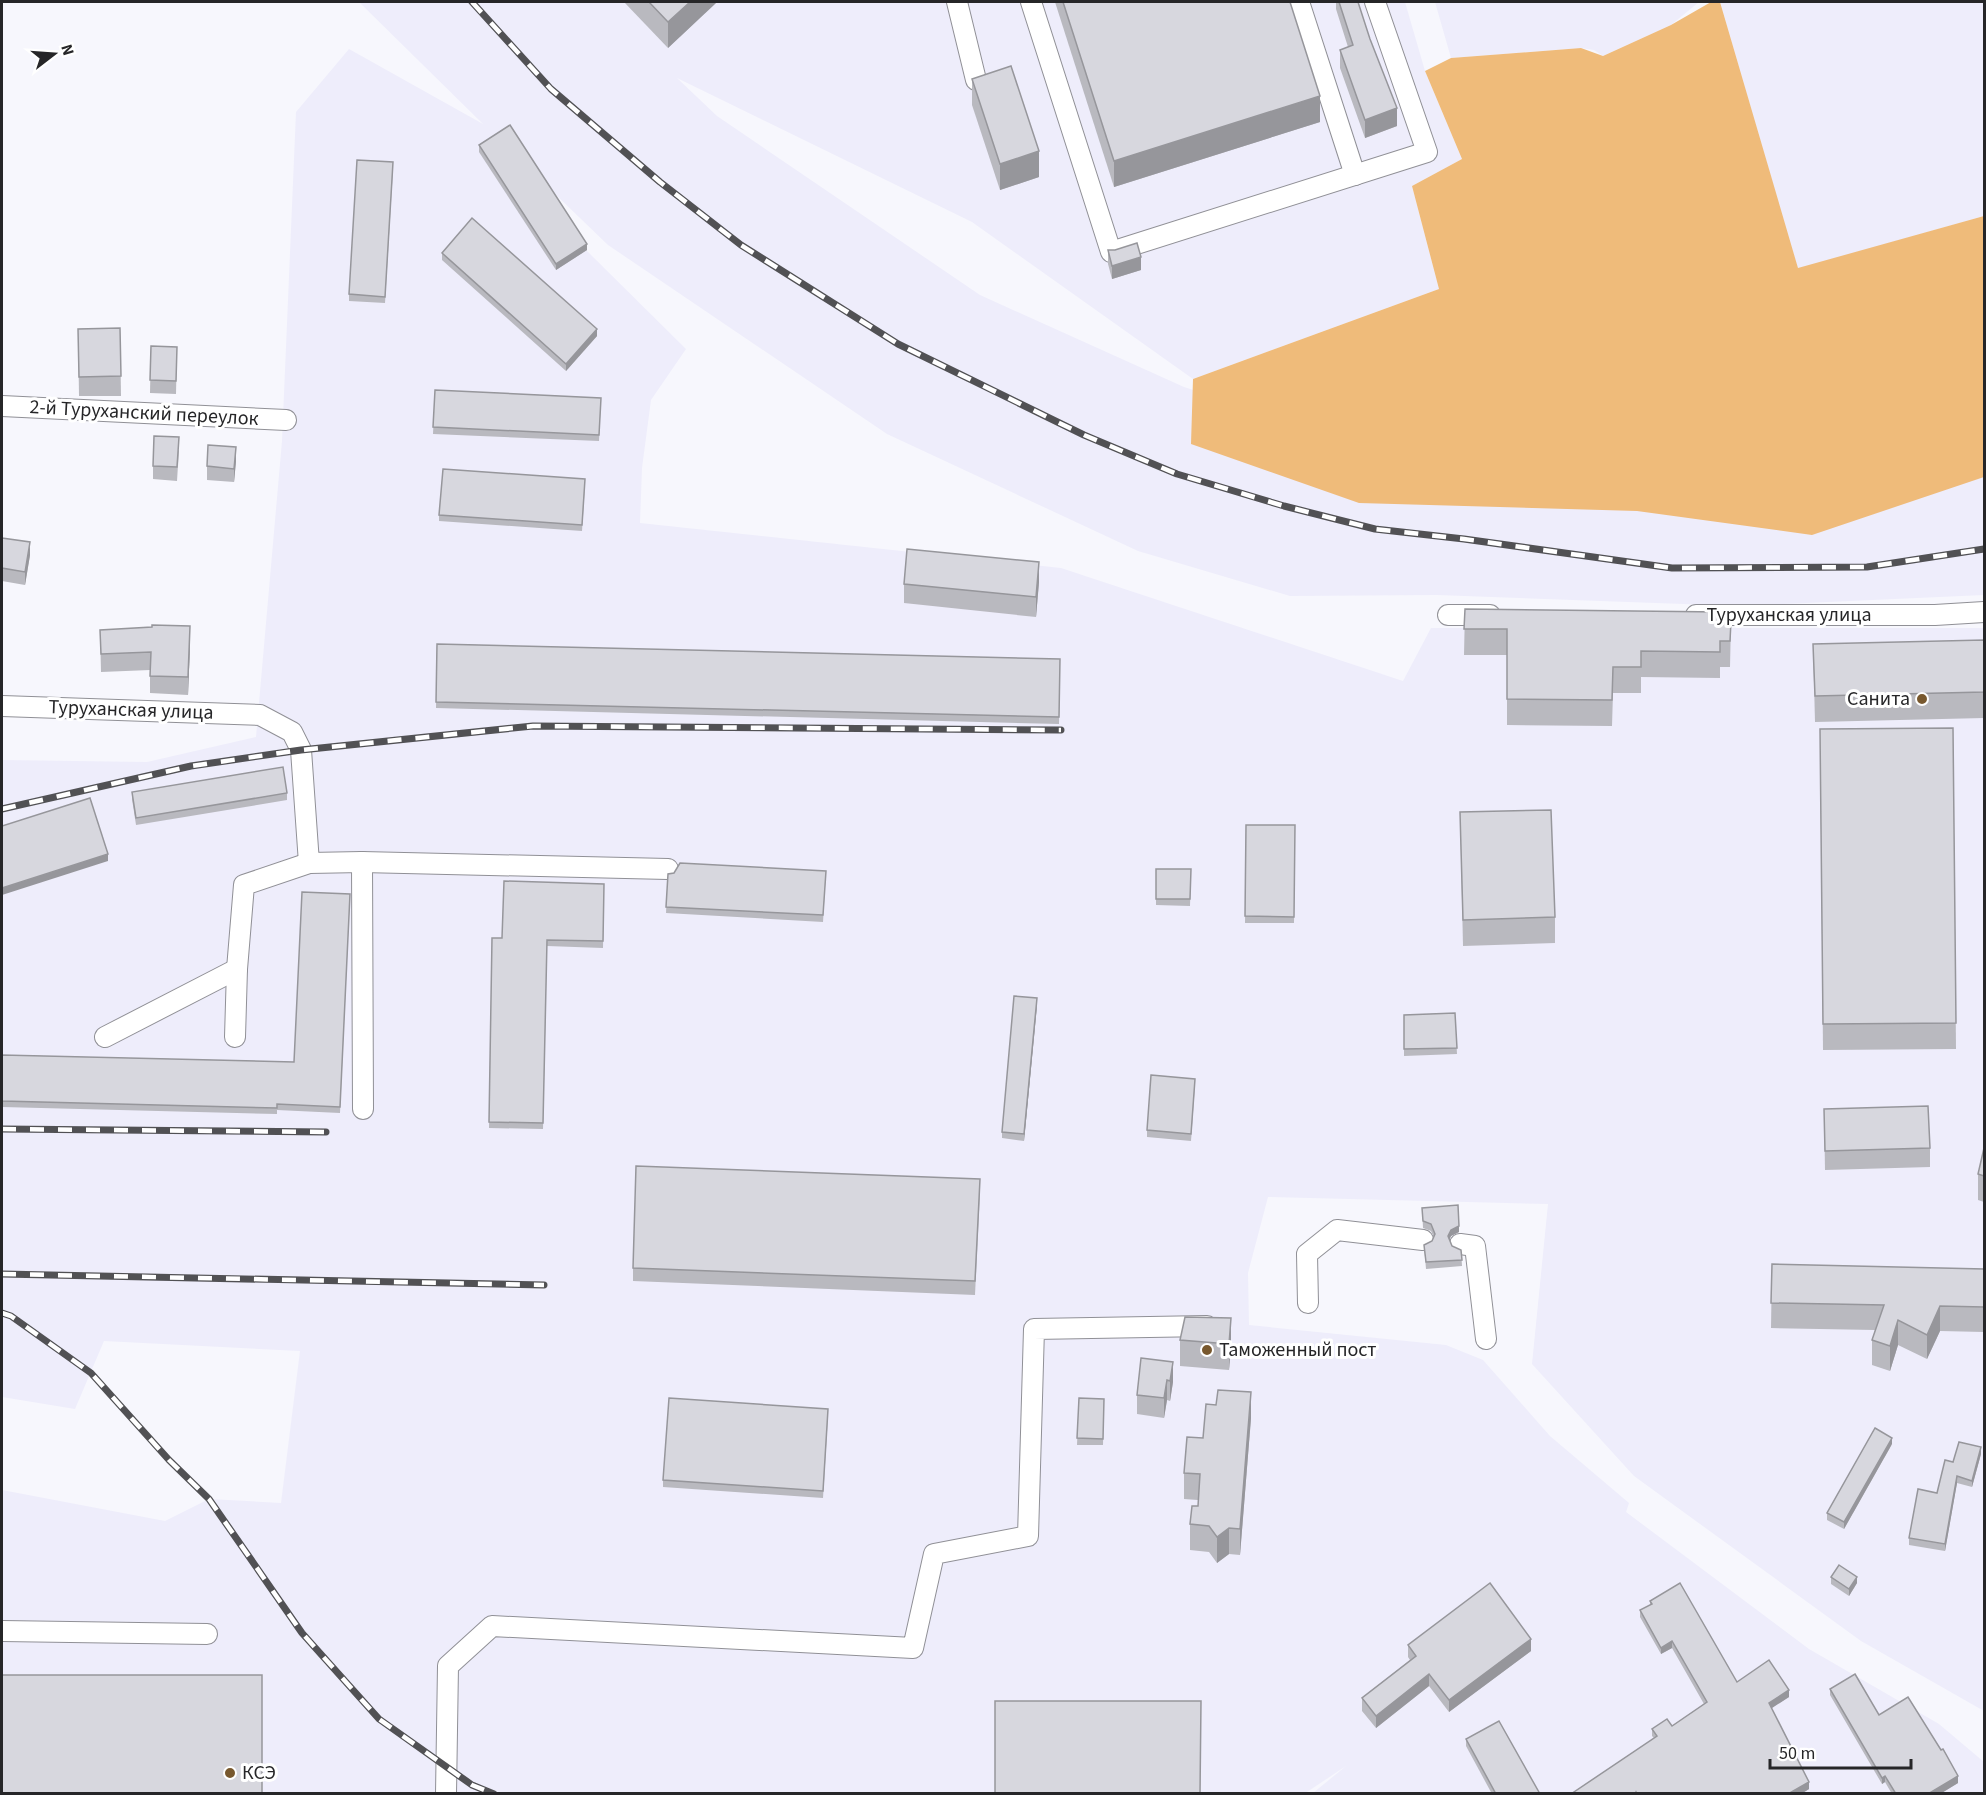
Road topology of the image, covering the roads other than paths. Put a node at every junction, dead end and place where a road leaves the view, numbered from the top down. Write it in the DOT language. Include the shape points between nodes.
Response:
graph roads {
  1 [pos="957,2"];
  2 [pos="1031,2"];
  3 [pos="1299,2"];
  4 [pos="1375,2"];
  5 [pos="976,80"];
  6 [pos="1355,175"];
  7 [pos="2,406"];
  8 [pos="286,420"];
  9 [pos="1984,612"];
  10 [pos="1448,615"];
  11 [pos="1508,615"];
  12 [pos="1674,615"];
  13 [pos="2,706"];
  14 [pos="362,862"];
  15 [pos="309,863"];
  16 [pos="668,869"];
  17 [pos="237,969"];
  18 [pos="105,1037"];
  19 [pos="235,1038"];
  20 [pos="363,1109"];
  21 [pos="1423,1240"];
  22 [pos="1460,1244"];
  23 [pos="1308,1303"];
  24 [pos="1207,1326"];
  25 [pos="1486,1339"];
  26 [pos="2,1630"];
  27 [pos="207,1634"];
  28 [pos="446,1794"];
  1 -- 5 [label="street"];
  2 -- 6 [label="street" via="1111,252"];
  3 -- 6 [label="street"];
  4 -- 6 [label="street" via="1427,152"];
  7 -- 8 [label="street, 2-й Туруханский переулок"];
  9 -- 12 [label="street, Туруханская улица"];
  10 -- 11 [label="street"];
  13 -- 15 [label="street, Туруханская улица" via="261,715 292,732 301,750"];
  14 -- 15 [label="street"];
  14 -- 16 [label="street"];
  14 -- 20 [label="street"];
  15 -- 17 [label="street" via="244,885"];
  17 -- 18 [label="street"];
  17 -- 19 [label="street"];
  21 -- 23 [label="street" via="1336,1230 1307,1254"];
  22 -- 25 [label="street" via="1475,1246"];
  24 -- 28 [label="street" via="1034,1329 1028,1536 934,1554 913,1648 492,1626 448,1666"];
  26 -- 27 [label="street"];
}
